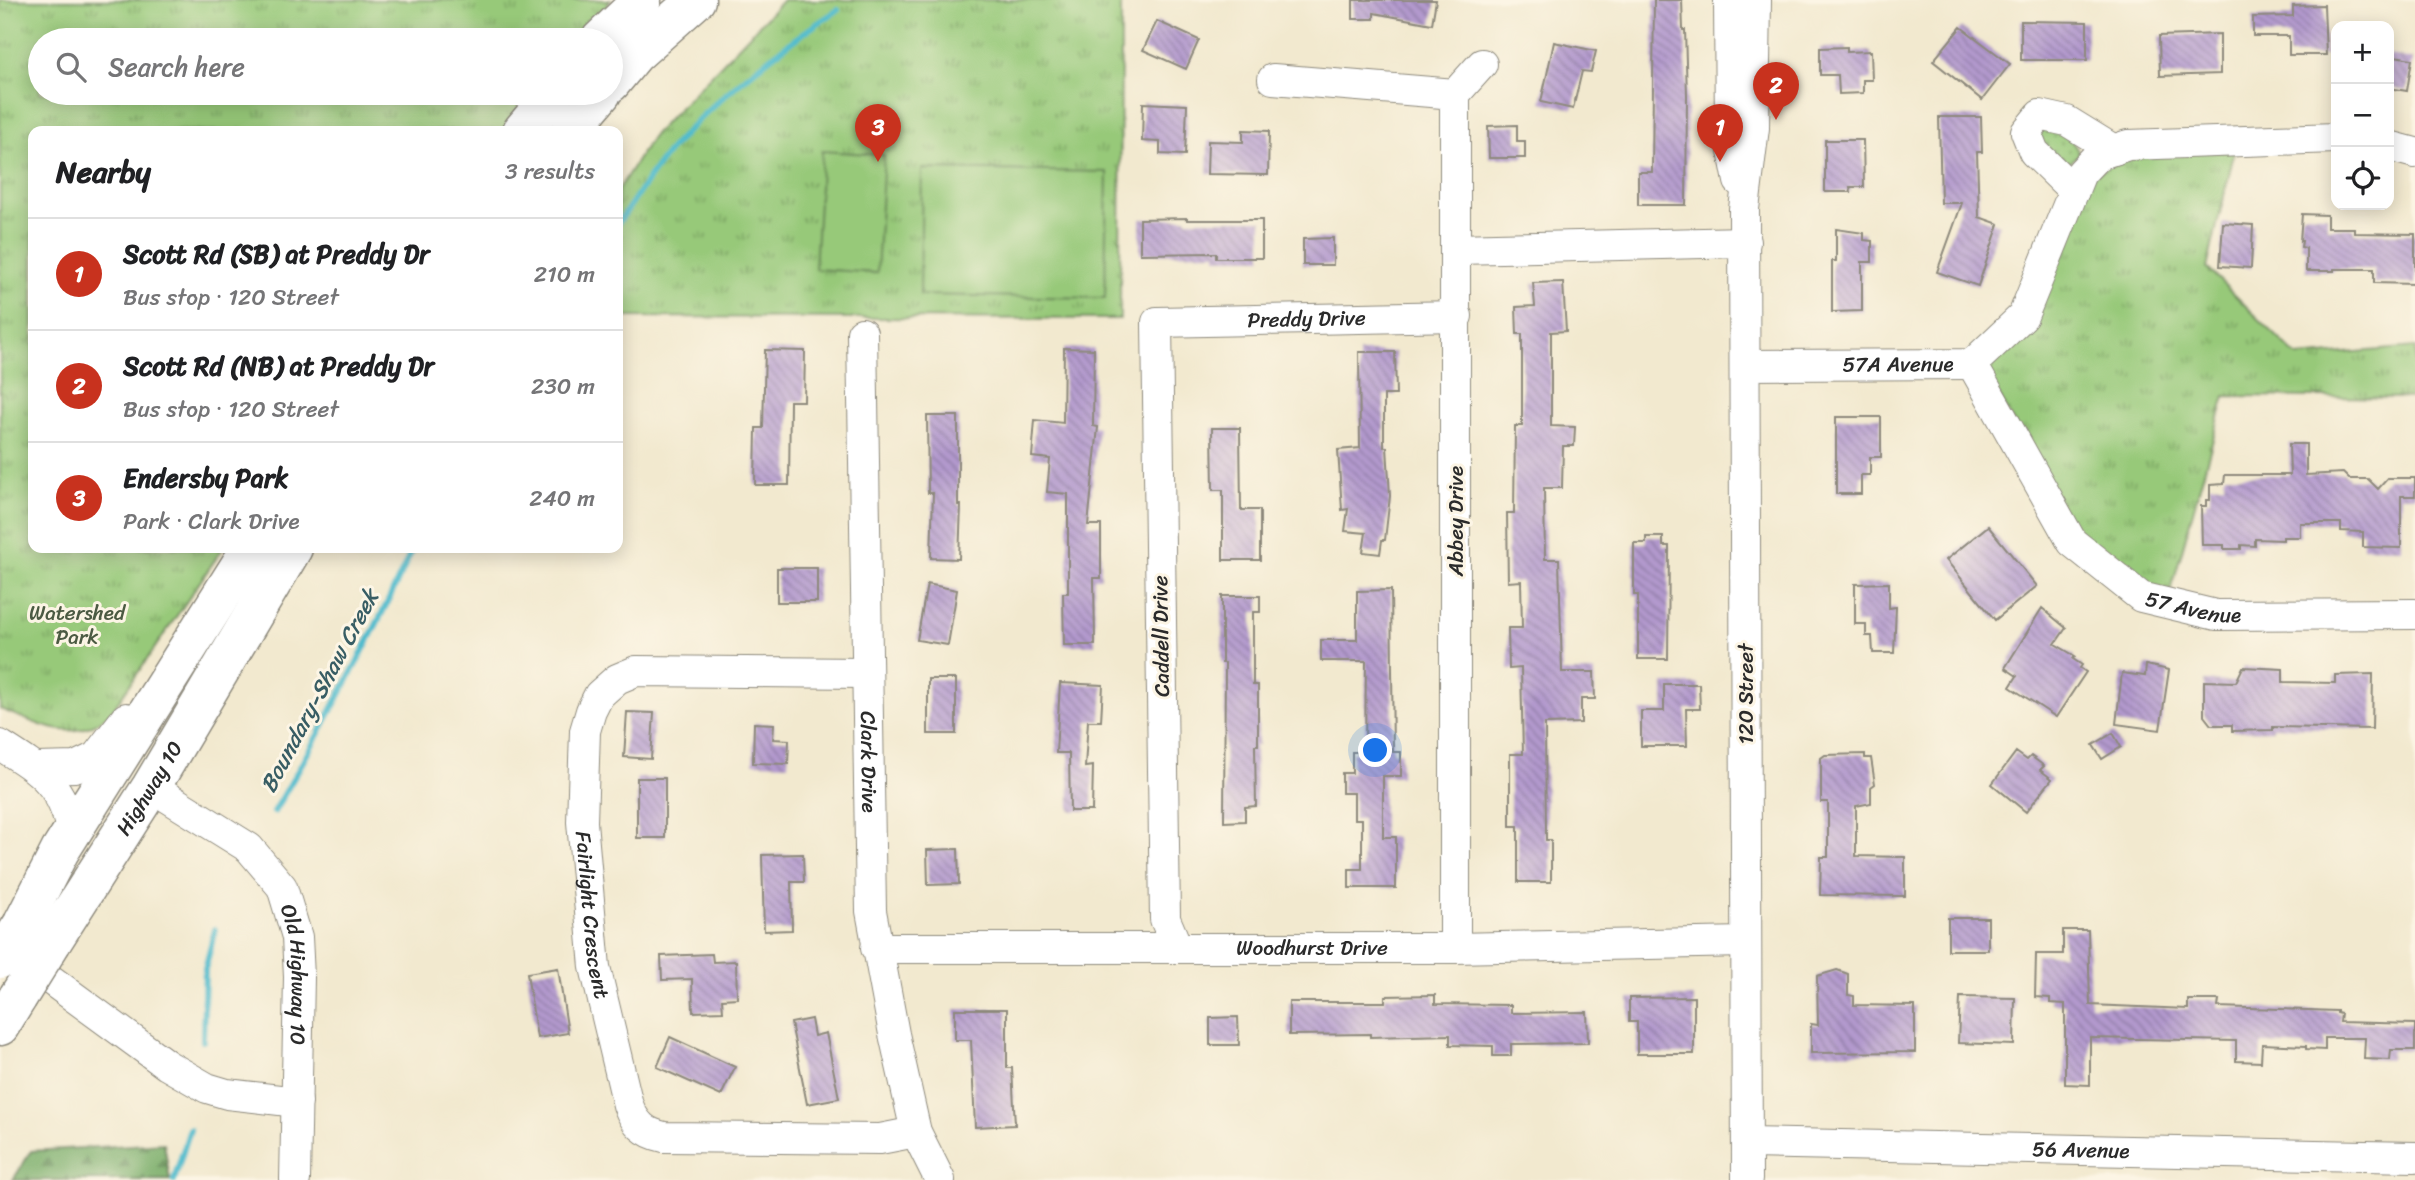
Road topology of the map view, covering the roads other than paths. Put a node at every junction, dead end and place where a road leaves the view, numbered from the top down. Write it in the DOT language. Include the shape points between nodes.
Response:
graph roads {
  1 [pos="642,0"];
  2 [pos="696,0"];
  3 [pos="1729,0"];
  4 [pos="1755,0"];
  5 [pos="613,28"];
  6 [pos="1482,64"];
  7 [pos="623,68"];
  8 [pos="1273,79"];
  9 [pos="1455,94"];
  10 [pos="544,105"];
  11 [pos="592,105"];
  12 [pos="526,126"];
  13 [pos="574,126"];
  14 [pos="2331,138"];
  15 [pos="2393,147"];
  16 [pos="2114,150"];
  17 [pos="2415,153"];
  18 [pos="2074,191"];
  19 [pos="1744,209"];
  20 [pos="1745,242"];
  21 [pos="1457,249"];
  22 [pos="1457,316"];
  23 [pos="1157,322"];
  24 [pos="862,333"];
  25 [pos="1972,364"];
  26 [pos="1746,365"];
  27 [pos="248,553"];
  28 [pos="290,553"];
  29 [pos="2415,614"];
  30 [pos="179,661"];
  31 [pos="867,673"];
  32 [pos="0,746"];
  33 [pos="36,768"];
  34 [pos="151,787"];
  35 [pos="66,843"];
  36 [pos="17,932"];
  37 [pos="1746,942"];
  38 [pos="1177,947"];
  39 [pos="876,948"];
  40 [pos="1455,948"];
  41 [pos="0,959"];
  42 [pos="9,1012"];
  43 [pos="296,1102"];
  44 [pos="916,1132"];
  45 [pos="1747,1143"];
  46 [pos="2415,1157"];
  47 [pos="295,1180"];
  48 [pos="940,1180"];
  49 [pos="1747,1180"];
  1 -- 5 [label="highway"];
  2 -- 7 [label="highway"];
  3 -- 19 [label="street, 120 Street" via="1730,136"];
  4 -- 19 [label="street, 120 Street" via="1754,128"];
  6 -- 9 [label="street"];
  8 -- 9 [label="street"];
  9 -- 21 [label="street, Abbey Drive"];
  10 -- 12 [label="highway"];
  11 -- 13 [label="highway"];
  14 -- 16 [label="street, 57A Avenue" via="2128,145"];
  15 -- 17 [label="street"];
  16 -- 18 [label="street, 57A Avenue" via="2098,155 2081,173"];
  16 -- 18 [label="street" via="2067,121 2040,115 2026,132 2034,152"];
  18 -- 25 [label="street, 57A Avenue" via="2023,316"];
  19 -- 20 [label="street, 120 Street"];
  20 -- 21 [label="street"];
  20 -- 26 [label="street, 120 Street"];
  21 -- 22 [label="street, Abbey Drive"];
  22 -- 23 [label="street, Preddy Drive"];
  22 -- 40 [label="street, Abbey Drive"];
  23 -- 38 [label="street, Caddell Drive" via="1165,919"];
  24 -- 31 [label="street, Clark Drive"];
  25 -- 26 [label="street, 57A Avenue"];
  25 -- 29 [label="street, 57 Avenue" via="2072,542 2141,597 2216,615"];
  26 -- 37 [label="street, 120 Street"];
  27 -- 30 [label="highway, Highway 10"];
  28 -- 34 [label="highway, Highway 10"];
  30 -- 33 [label="street" via="96,757 75,767"];
  30 -- 35 [label="highway, Highway 10"];
  31 -- 39 [label="street, Clark Drive" via="871,911"];
  31 -- 44 [label="street, Fairlight Crescent" via="636,671 617,679 599,695 585,731 582,822 595,967 628,1105 633,1118 652,1134 880,1139"];
  32 -- 33 [label="street"];
  33 -- 35 [label="street" via="64,802"];
  34 -- 36 [label="highway, Highway 10"];
  34 -- 43 [label="street, Old Highway 10" via="250,849 282,887 296,937 299,978"];
  35 -- 36 [label="highway, Highway 10"];
  36 -- 41 [label="highway, Highway 10, bridge"];
  36 -- 42 [label="highway, Highway 10, bridge"];
  36 -- 43 [label="street" via="167,1065 227,1094"];
  37 -- 40 [label="street, Woodhurst Drive"];
  37 -- 45 [label="street, 120 Street"];
  38 -- 39 [label="street, Woodhurst Drive"];
  38 -- 40 [label="street, Woodhurst Drive"];
  39 -- 44 [label="street, Clark Drive"];
  43 -- 47 [label="street, Old Highway 10"];
  44 -- 48 [label="street, Clark Drive"];
  45 -- 46 [label="street, 56 Avenue"];
  45 -- 49 [label="street, 120 Street"];
}
